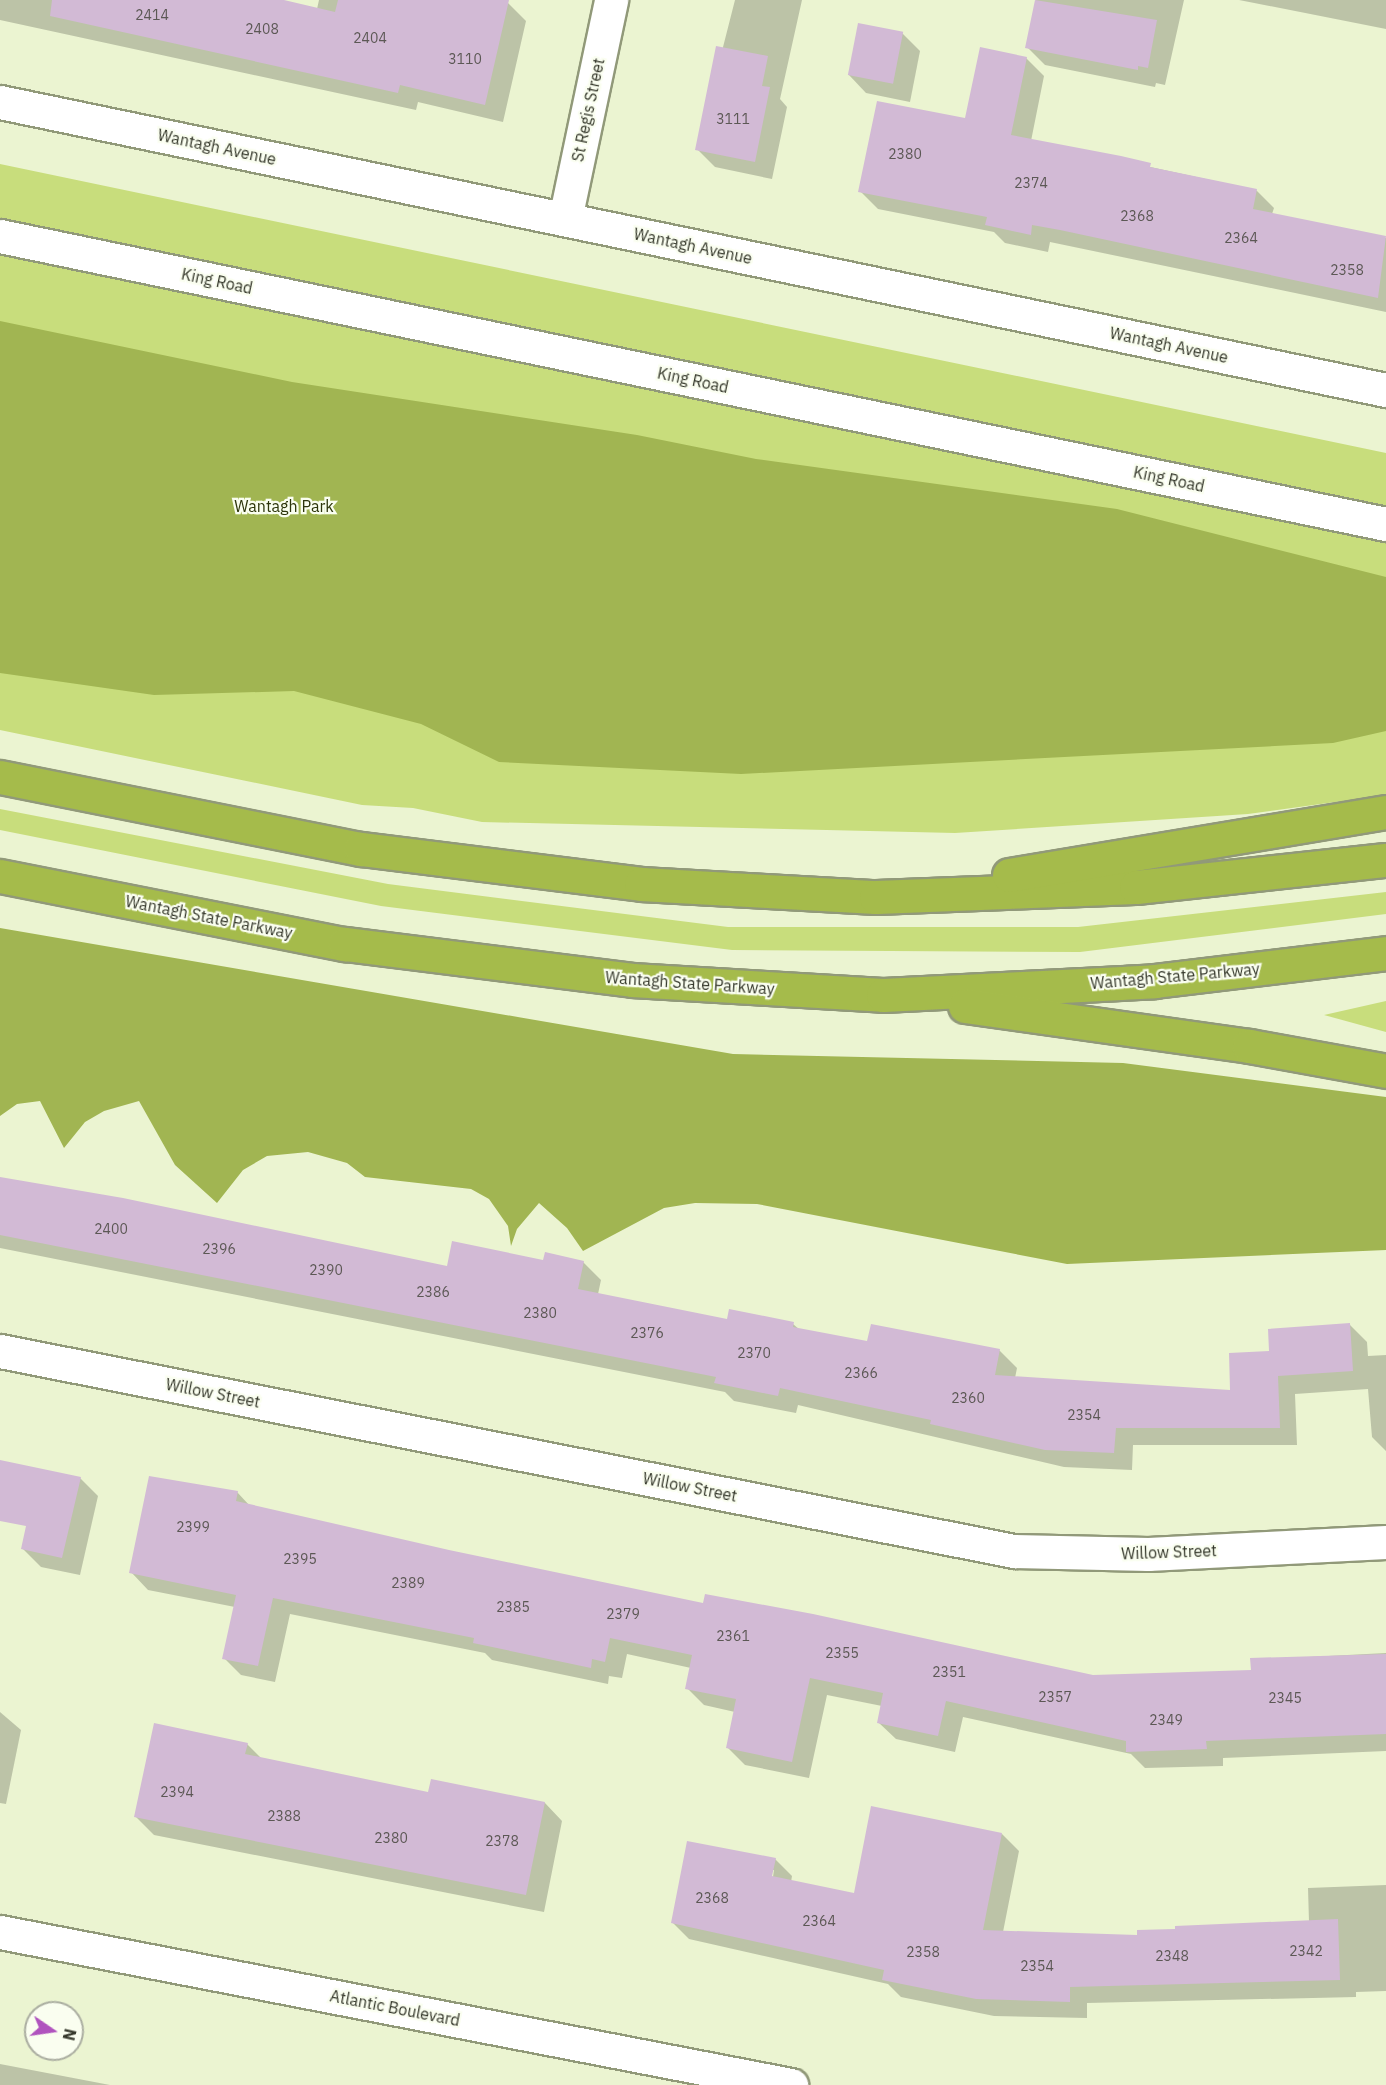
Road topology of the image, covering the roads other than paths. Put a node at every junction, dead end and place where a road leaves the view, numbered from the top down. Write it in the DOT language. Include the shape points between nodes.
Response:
graph roads {
  1 [pos="611,0"];
  2 [pos="0,102"];
  3 [pos="565,219"];
  4 [pos="0,236"];
  5 [pos="1386,390"];
  6 [pos="1386,524"];
  7 [pos="0,777"];
  8 [pos="1386,812"];
  9 [pos="1386,860"];
  10 [pos="0,876"];
  11 [pos="876,897"];
  12 [pos="1386,952"];
  13 [pos="883,995"];
  14 [pos="1386,1071"];
  15 [pos="0,1351"];
  16 [pos="1386,1542"];
  17 [pos="0,1932"];
  18 [pos="791,2085"];
  1 -- 3 [label="street, St Regis Street"];
  2 -- 3 [label="street, Wantagh Avenue"];
  3 -- 5 [label="street, Wantagh Avenue"];
  4 -- 6 [label="street, King Road"];
  7 -- 11 [label="highway" via="361,849 641,884"];
  8 -- 11 [label="highway"];
  9 -- 11 [label="highway" via="1136,887"];
  10 -- 13 [label="highway, Wantagh State Parkway" via="345,944 632,980"];
  12 -- 13 [label="highway, Wantagh State Parkway" via="1155,981"];
  13 -- 14 [label="highway" via="1238,1045"];
  15 -- 16 [label="street, Willow Street" via="1014,1551 1148,1554"];
  17 -- 18 [label="street, Atlantic Boulevard"];
}
